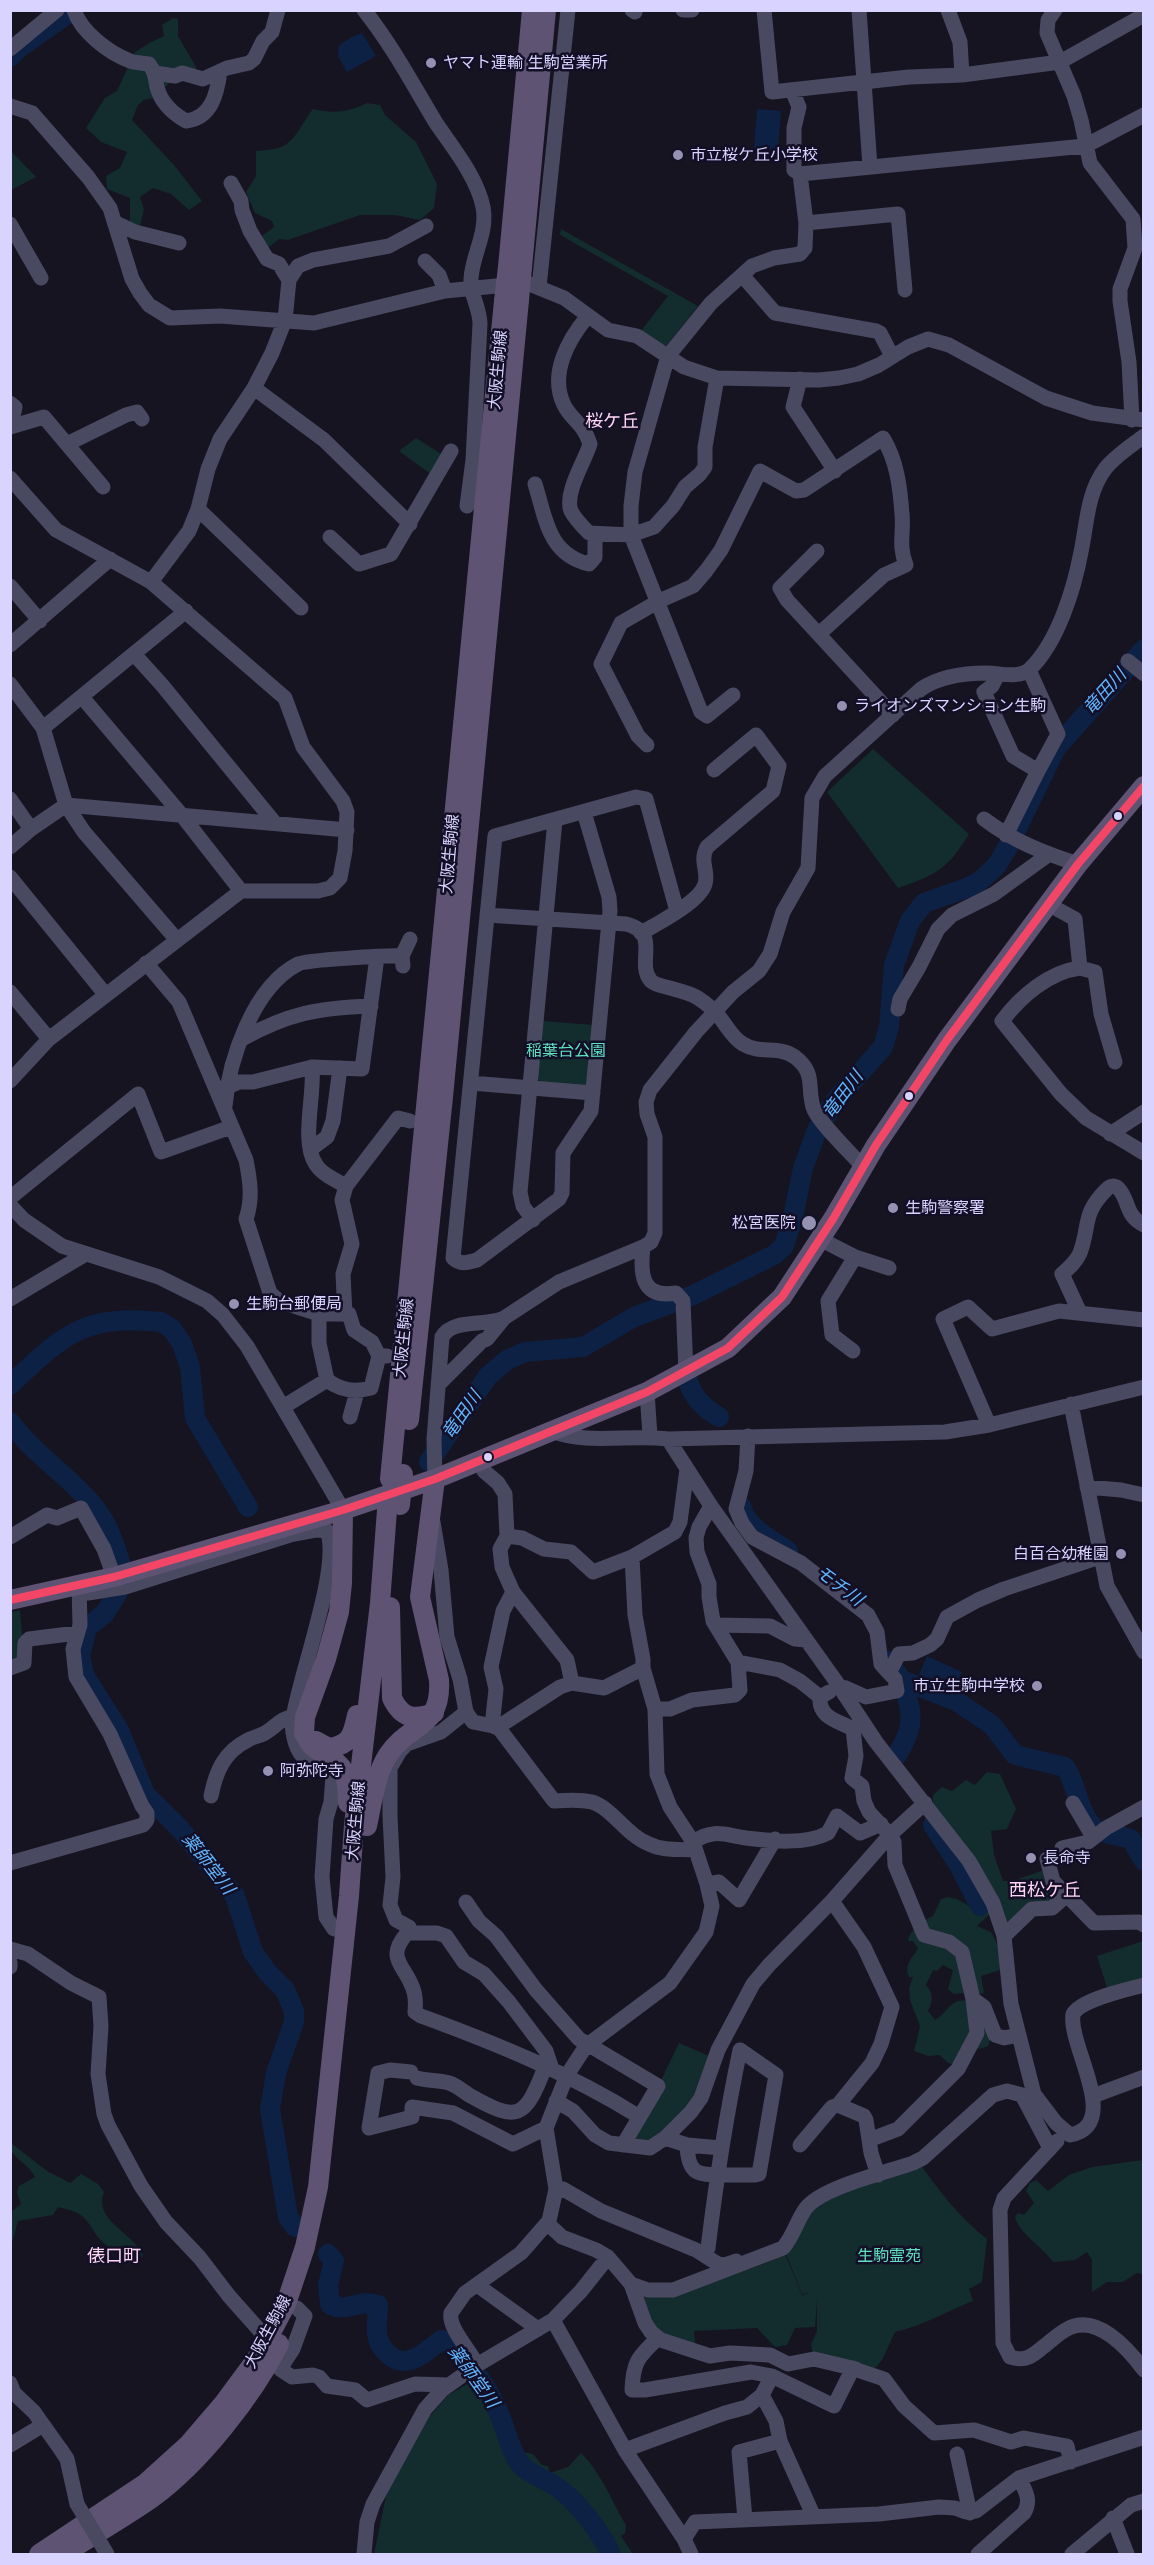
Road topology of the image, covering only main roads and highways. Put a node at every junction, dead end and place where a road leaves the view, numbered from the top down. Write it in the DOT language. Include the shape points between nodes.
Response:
graph roads {
  1 [pos="532,10"];
  2 [pos="546,10"];
  3 [pos="515,267"];
  4 [pos="1143,786"];
  5 [pos="435,1479"];
  6 [pos="343,1510"];
  7 [pos="10,1600"];
  8 [pos="385,1603"];
  9 [pos="434,1713"];
  10 [pos="299,1717"];
  11 [pos="368,1826"];
  12 [pos="350,1896"];
  13 [pos="39,2554"];
  14 [pos="63,2554"];
  1 -- 3 [label="main road, 大阪生駒線"];
  2 -- 3 [label="main road, 大阪生駒線"];
  3 -- 8 [label="main road, 大阪生駒線, bridge"];
  4 -- 5 [label="main road" via="1078,864 953,1032 863,1167 793,1282 760,1319 728,1348 647,1392"];
  5 -- 6 [label="main road"];
  5 -- 9 [label="main road" via="420,1597 439,1680"];
  6 -- 7 [label="main road" via="84,1589"];
  6 -- 10 [label="main road" via="339,1612 326,1659"];
  8 -- 9 [label="main road" via="392,1698 409,1717"];
  8 -- 10 [label="main road" via="352,1736 346,1743 329,1748 315,1740"];
  8 -- 11 [label="main road, 大阪生駒線"];
  8 -- 12 [label="main road, 大阪生駒線" via="354,1825"];
  9 -- 11 [label="main road" via="403,1737 387,1757 376,1785"];
  10 -- 12 [label="main road" via="310,1745 340,1765 348,1784"];
  11 -- 14 [label="main road, 大阪生駒線" via="331,2192 317,2252 297,2308 267,2368 196,2458 153,2497"];
  12 -- 13 [label="main road, 大阪生駒線" via="318,2187 305,2247 286,2304 258,2357 188,2445 146,2483"];
}
